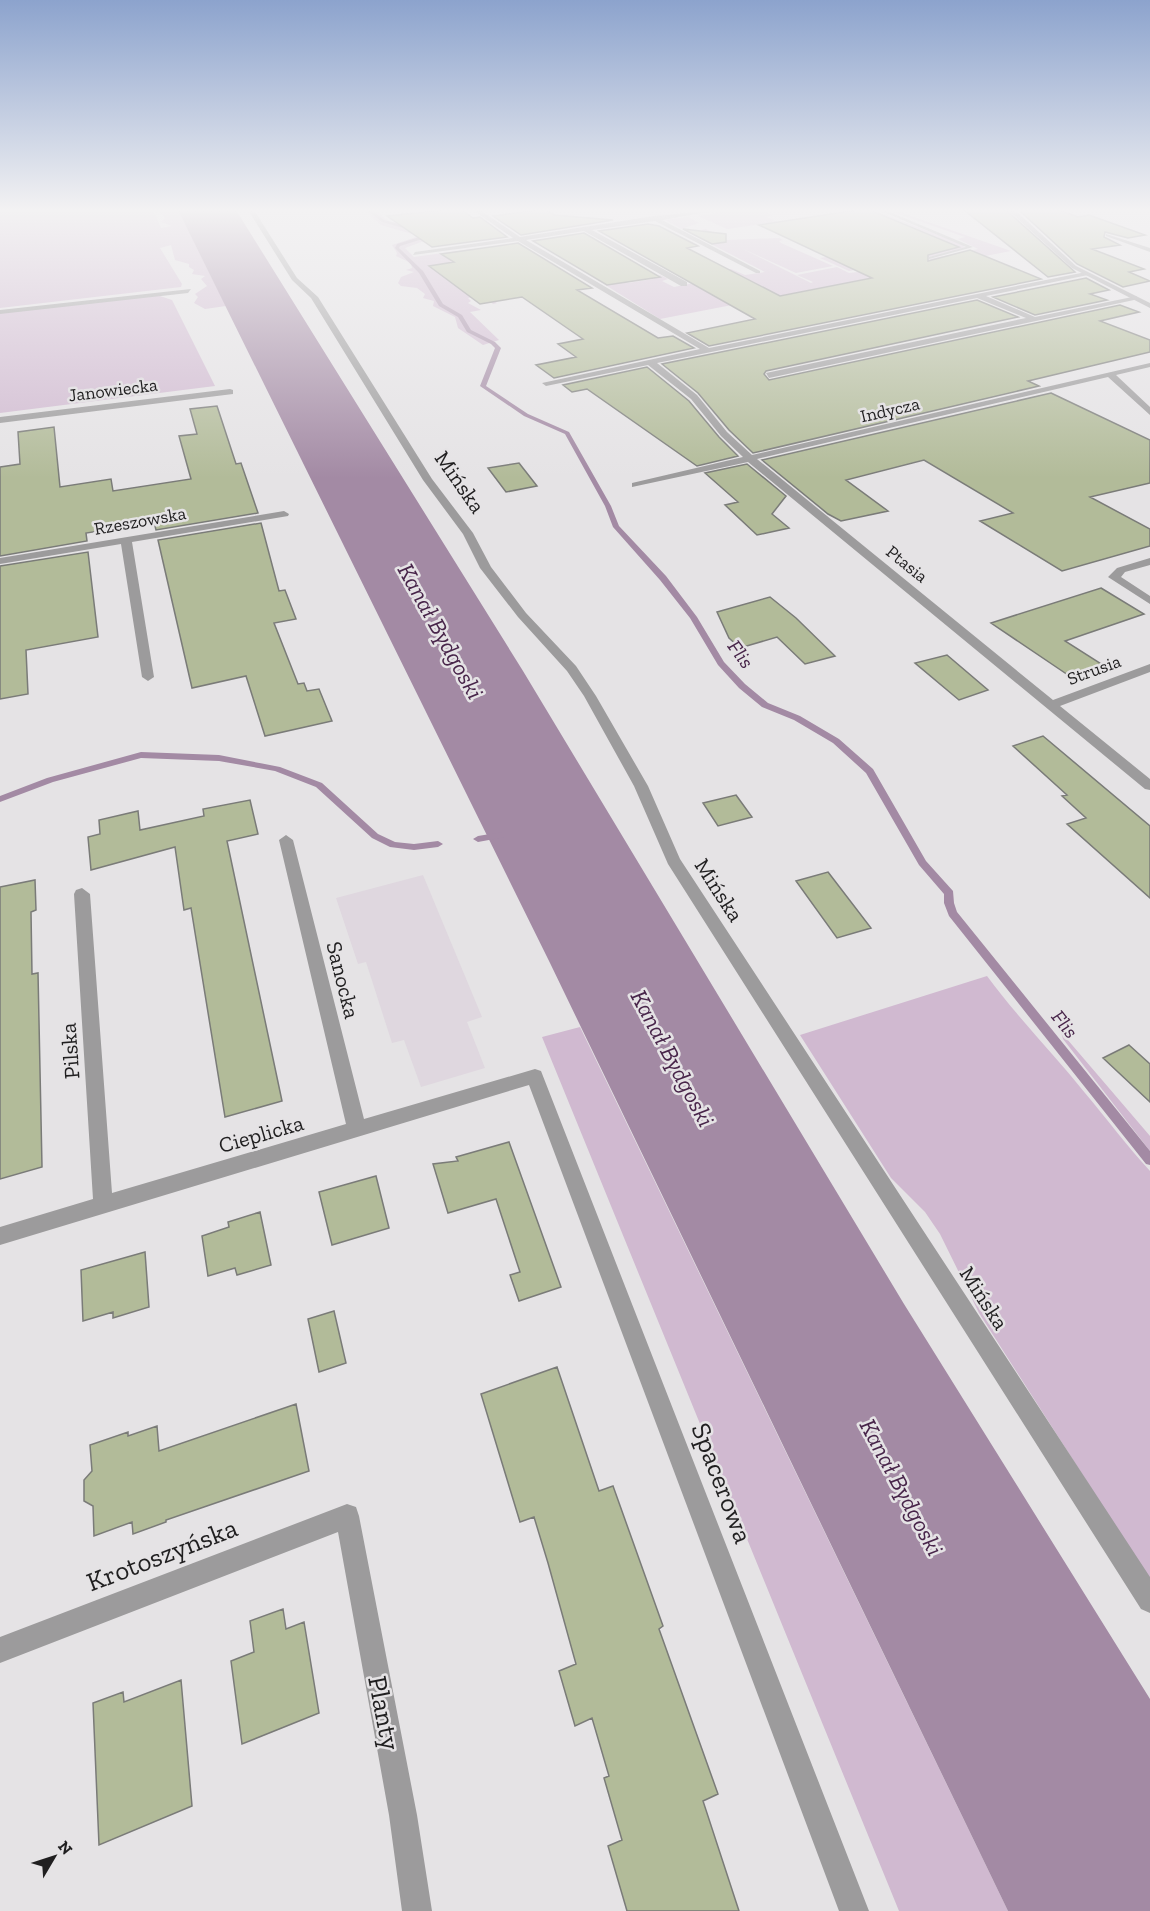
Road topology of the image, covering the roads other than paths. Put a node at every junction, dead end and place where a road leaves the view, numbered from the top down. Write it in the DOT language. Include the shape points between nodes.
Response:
graph roads {
  1 [pos="115,299"];
  2 [pos="315,299"];
  3 [pos="621,299"];
  4 [pos="956,299"];
  5 [pos="986,299"];
  6 [pos="1128,299"];
  7 [pos="1136,299"];
  8 [pos="1150,306"];
  9 [pos="0,312"];
  10 [pos="1032,318"];
  11 [pos="707,350"];
  12 [pos="650,362"];
  13 [pos="1150,365"];
  14 [pos="769,375"];
  15 [pos="1111,375"];
  16 [pos="546,383"];
  17 [pos="230,392"];
  18 [pos="1150,412"];
  19 [pos="0,420"];
  20 [pos="751,459"];
  21 [pos="636,485"];
  22 [pos="284,514"];
  23 [pos="126,541"];
  24 [pos="0,561"];
  25 [pos="1150,561"];
  26 [pos="1150,601"];
  27 [pos="1150,668"];
  28 [pos="148,677"];
  29 [pos="1051,705"];
  30 [pos="1150,786"];
  31 [pos="286,840"];
  32 [pos="82,894"];
  33 [pos="535,1077"];
  34 [pos="357,1130"];
  35 [pos="103,1206"];
  36 [pos="0,1236"];
  37 [pos="347,1515"];
  38 [pos="1150,1600"];
  39 [pos="0,1650"];
  40 [pos="417,1911"];
  41 [pos="854,1911"];
  1 -- 9 [label="street"];
  2 -- 38 [label="street, Mińska" via="428,480 468,533 486,568 522,615 572,669 590,696 641,786 673,860"];
  3 -- 11 [label="street"];
  4 -- 11 [label="street"];
  5 -- 10 [label="street"];
  6 -- 10 [label="street"];
  7 -- 8 [label="street"];
  10 -- 14 [label="street"];
  11 -- 12 [label="street"];
  12 -- 16 [label="street"];
  12 -- 20 [label="street, Ptasia" via="694,397"];
  13 -- 15 [label="street, Indycza"];
  15 -- 18 [label="street"];
  15 -- 20 [label="street, Indycza"];
  17 -- 19 [label="street, Janowiecka"];
  20 -- 21 [label="street, Indycza"];
  20 -- 29 [label="street, Ptasia"];
  22 -- 23 [label="street, Rzeszowska"];
  23 -- 24 [label="street, Rzeszowska"];
  23 -- 28 [label="street"];
  25 -- 26 [label="street" via="1121,570 1114,577"];
  27 -- 29 [label="street, Strusia"];
  29 -- 30 [label="street, Ptasia"];
  31 -- 34 [label="street, Sanocka"];
  32 -- 35 [label="street, Pilska"];
  33 -- 34 [label="street, Cieplicka"];
  33 -- 41 [label="street, Spacerowa"];
  34 -- 35 [label="street, Cieplicka"];
  35 -- 36 [label="street, Cieplicka"];
  37 -- 39 [label="street, Krotoszyńska"];
  37 -- 40 [label="street, Planty"];
}
